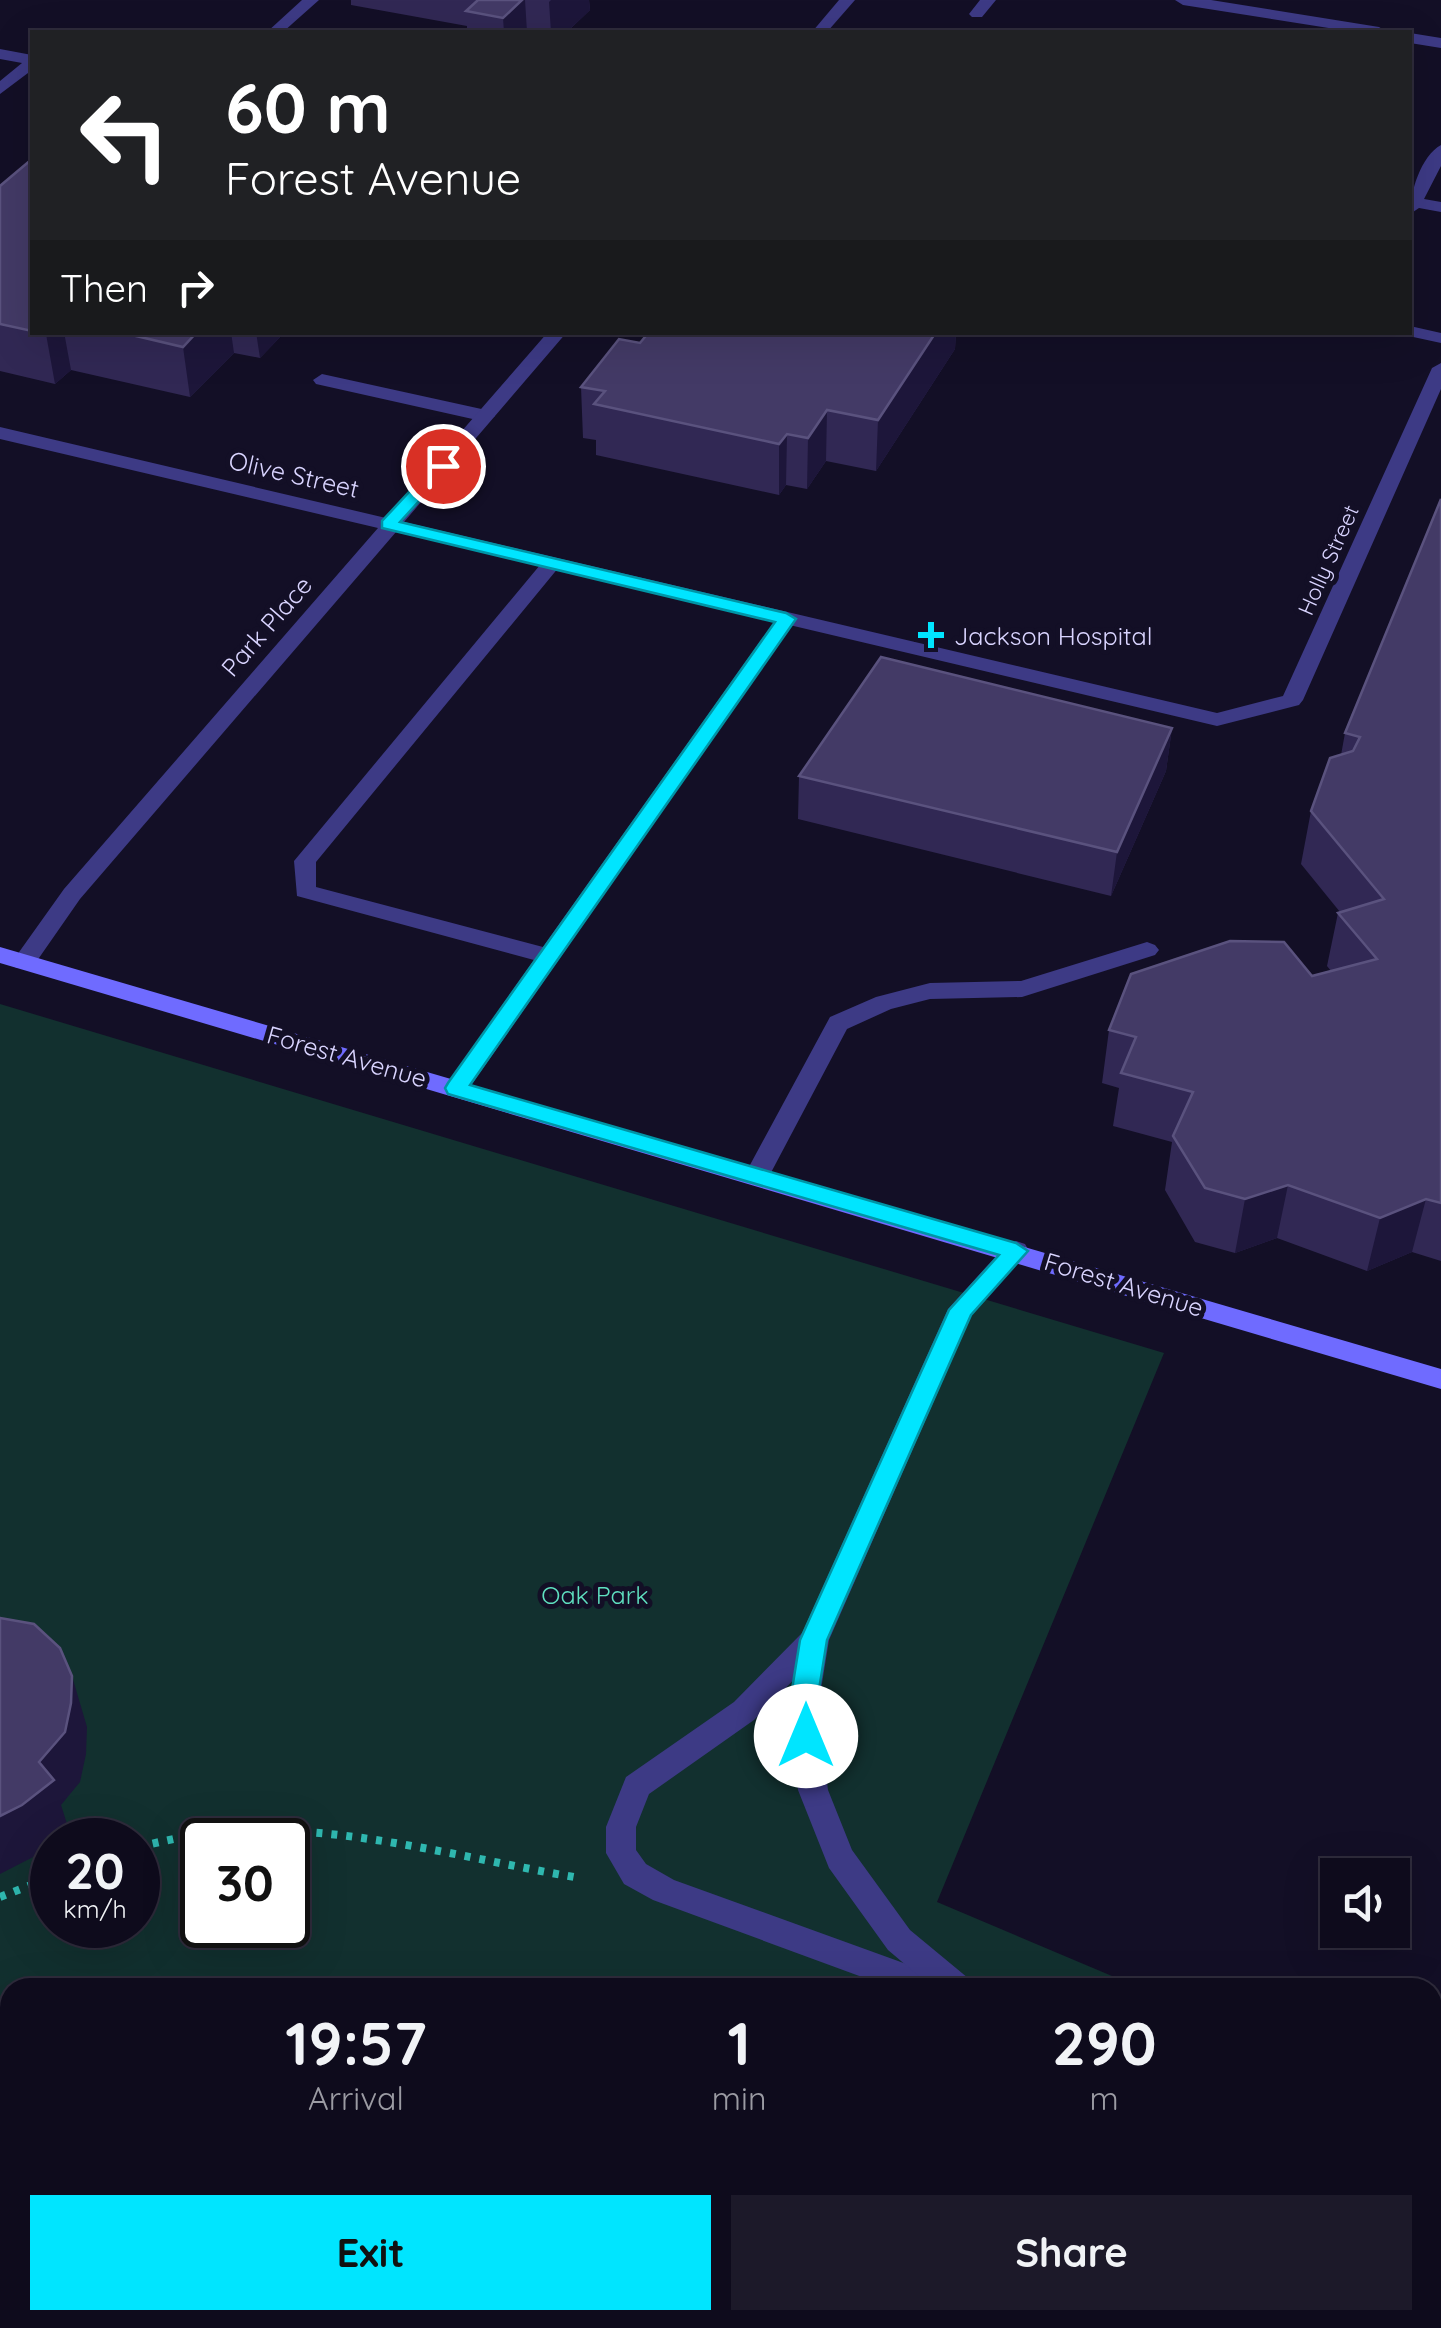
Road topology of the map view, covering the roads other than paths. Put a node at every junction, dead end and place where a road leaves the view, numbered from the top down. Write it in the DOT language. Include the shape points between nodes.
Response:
graph roads {
  1 [pos="312,0"];
  2 [pos="847,0"];
  3 [pos="1183,0"];
  4 [pos="1272,15"];
  5 [pos="276,30"];
  6 [pos="820,30"];
  7 [pos="1263,30"];
  8 [pos="1366,30"];
  9 [pos="1412,38"];
  10 [pos="1441,43"];
  11 [pos="0,54"];
  12 [pos="30,61"];
  13 [pos="30,63"];
  14 [pos="0,89"];
  15 [pos="1441,150"];
  16 [pos="1412,205"];
  17 [pos="1441,207"];
  18 [pos="1412,331"];
  19 [pos="555,335"];
  20 [pos="1441,338"];
  21 [pos="1441,368"];
  22 [pos="322,380"];
  23 [pos="486,416"];
  24 [pos="0,432"];
  25 [pos="388,524"];
  26 [pos="552,563"];
  27 [pos="786,619"];
  28 [pos="1217,720"];
  29 [pos="1147,950"];
  30 [pos="548,956"];
  31 [pos="12,959"];
  32 [pos="456,1088"];
  33 [pos="757,1176"];
  34 [pos="1016,1251"];
  35 [pos="1441,1380"];
  36 [pos="814,1640"];
  37 [pos="906,1978"];
  38 [pos="945,1978"];
  1 -- 5 [label="street"];
  2 -- 6 [label="street"];
  3 -- 4 [label="street"];
  4 -- 7 [label="street"];
  4 -- 8 [label="street"];
  9 -- 10 [label="street"];
  11 -- 12 [label="street"];
  13 -- 14 [label="street"];
  15 -- 16 [label="street"];
  16 -- 17 [label="street"];
  18 -- 20 [label="street"];
  19 -- 23 [label="street, Park Place"];
  21 -- 28 [label="street, Holly Street" via="1292,700"];
  22 -- 23 [label="street"];
  23 -- 25 [label="street, Park Place"];
  24 -- 25 [label="street, Olive Street"];
  25 -- 26 [label="street, Olive Street"];
  25 -- 31 [label="street, Park Place"];
  26 -- 27 [label="street, Olive Street"];
  26 -- 30 [label="street" via="305,861 305,891"];
  27 -- 28 [label="street, Olive Street"];
  27 -- 30 [label="street"];
  29 -- 33 [label="street" via="1022,990 930,991 838,1023"];
  30 -- 32 [label="street"];
  31 -- 32 [label="street, Forest Avenue"];
  32 -- 33 [label="street, Forest Avenue"];
  33 -- 34 [label="street, Forest Avenue"];
  34 -- 35 [label="street, Forest Avenue"];
  34 -- 36 [label="street" via="961,1310"];
  36 -- 37 [label="street" via="744,1710 637,1786 621,1827 621,1853 635,1874 664,1890"];
  36 -- 38 [label="street" via="803,1708 813,1790 840,1858 899,1940"];
}
